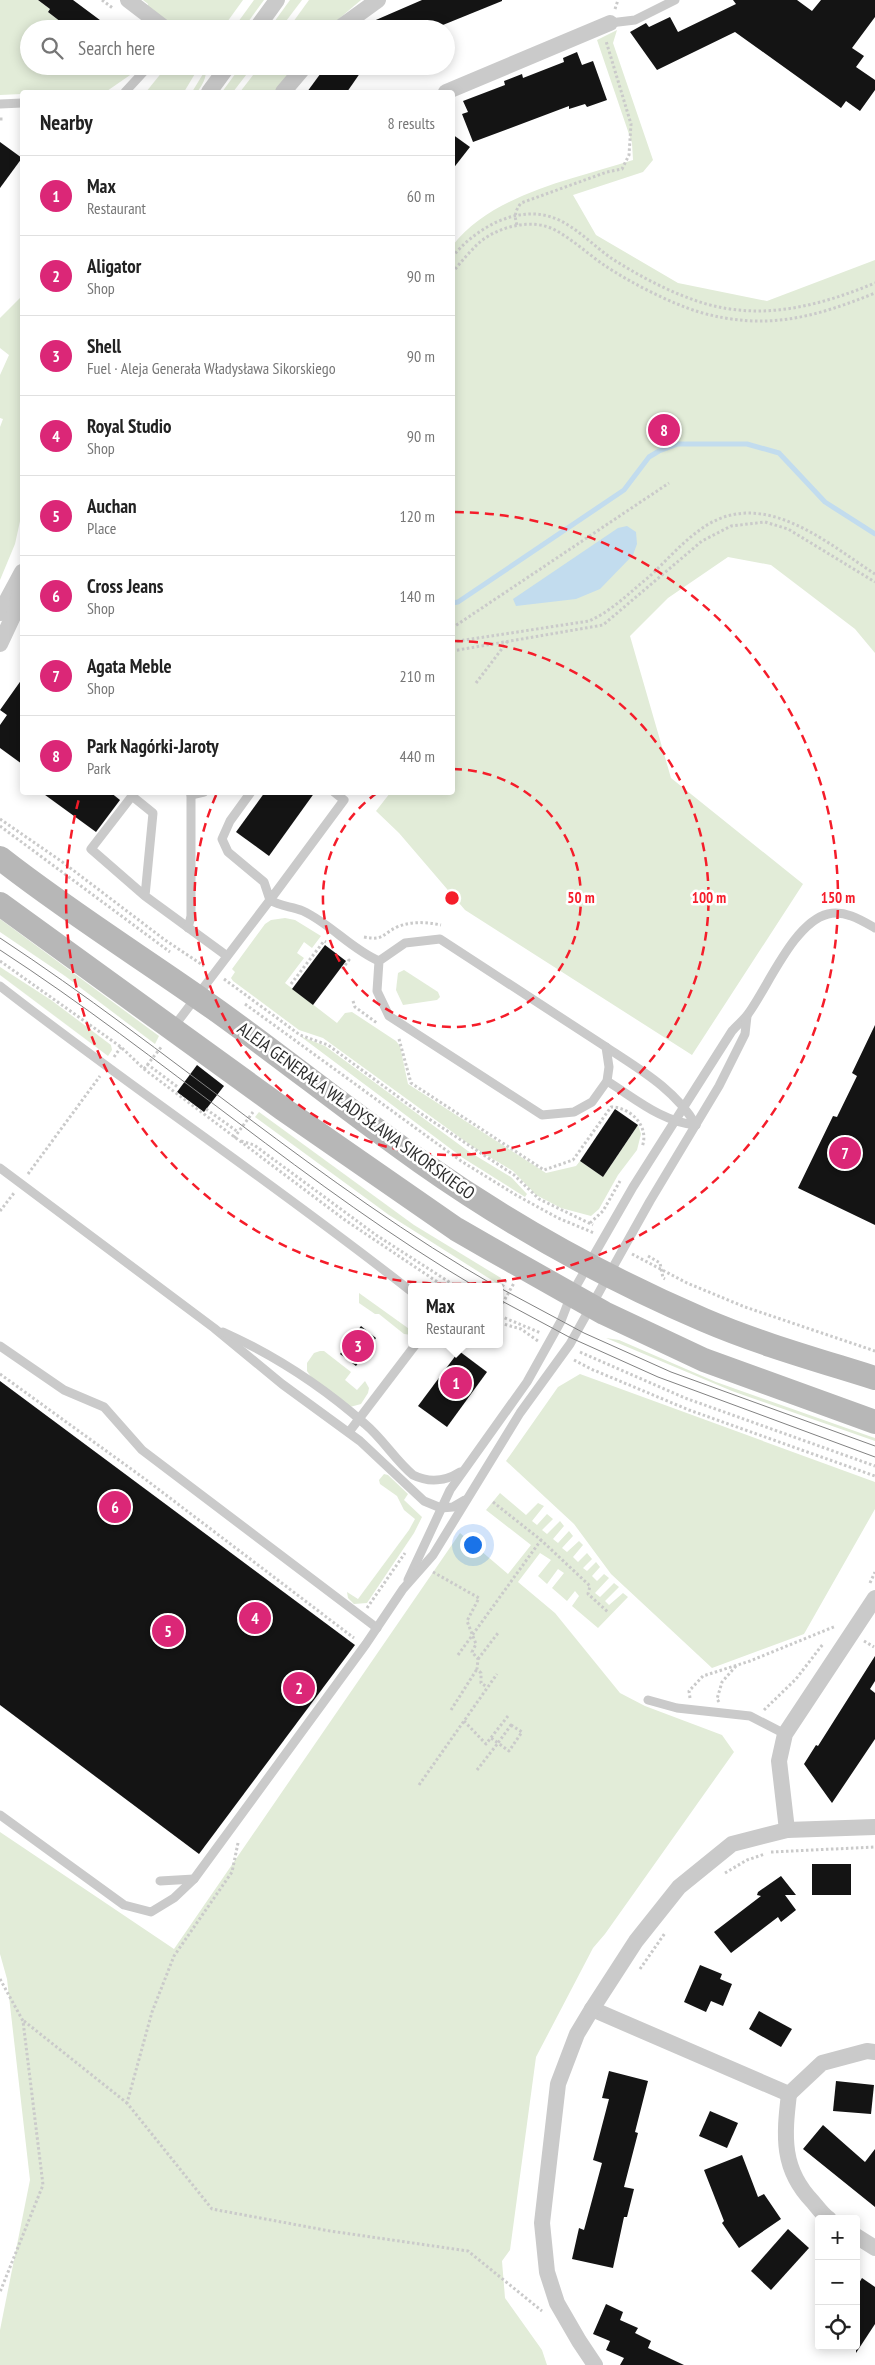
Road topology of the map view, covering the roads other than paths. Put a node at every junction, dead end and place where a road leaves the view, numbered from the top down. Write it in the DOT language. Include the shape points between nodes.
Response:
graph roads {
  1 [pos="128,0"];
  2 [pos="277,0"];
  3 [pos="378,0"];
  4 [pos="676,0"];
  5 [pos="154,20"];
  6 [pos="263,20"];
  7 [pos="350,20"];
  8 [pos="610,23"];
  9 [pos="141,75"];
  10 [pos="213,75"];
  11 [pos="297,75"];
  12 [pos="127,90"];
  13 [pos="210,90"];
  14 [pos="285,90"];
  15 [pos="451,90"];
  16 [pos="20,103"];
  17 [pos="0,104"];
  18 [pos="20,576"];
  19 [pos="20,591"];
  20 [pos="0,613"];
  21 [pos="0,644"];
  22 [pos="191,795"];
  23 [pos="249,795"];
  24 [pos="338,795"];
  25 [pos="0,858"];
  26 [pos="145,896"];
  27 [pos="270,900"];
  28 [pos="0,904"];
  29 [pos="188,928"];
  30 [pos="875,928"];
  31 [pos="226,956"];
  32 [pos="379,961"];
  33 [pos="0,986"];
  34 [pos="197,996"];
  35 [pos="747,1016"];
  36 [pos="170,1037"];
  37 [pos="606,1047"];
  38 [pos="608,1081"];
  39 [pos="684,1106"];
  40 [pos="674,1122"];
  41 [pos="696,1125"];
  42 [pos="0,1168"];
  43 [pos="599,1269"];
  44 [pos="408,1289"];
  45 [pos="571,1295"];
  46 [pos="592,1306"];
  47 [pos="214,1328"];
  48 [pos="0,1346"];
  49 [pos="413,1348"];
  50 [pos="875,1378"];
  51 [pos="359,1420"];
  52 [pos="875,1422"];
  53 [pos="349,1432"];
  54 [pos="466,1467"];
  55 [pos="469,1497"];
  56 [pos="441,1508"];
  57 [pos="403,1589"];
  58 [pos="875,1598"];
  59 [pos="376,1628"];
  60 [pos="648,1700"];
  61 [pos="785,1734"];
  62 [pos="0,1815"];
  63 [pos="875,1827"];
  64 [pos="787,1830"];
  65 [pos="194,1879"];
  66 [pos="160,1881"];
  67 [pos="592,2009"];
  68 [pos="875,2052"];
  69 [pos="790,2094"];
  70 [pos="825,2215"];
  71 [pos="860,2239"];
  72 [pos="875,2248"];
  73 [pos="595,2365"];
  1 -- 5 [label="street"];
  2 -- 6 [label="street"];
  3 -- 7 [label="street"];
  4 -- 8 [label="lane" via="635,20"];
  8 -- 15 [label="street"];
  9 -- 12 [label="lane"];
  10 -- 13 [label="street"];
  11 -- 14 [label="street"];
  16 -- 17 [label="lane"];
  18 -- 20 [label="street"];
  19 -- 21 [label="street" via="15,612"];
  22 -- 29 [label="lane" via="191,916"];
  23 -- 27 [label="lane" via="230,821 222,839 228,852 264,882"];
  24 -- 27 [label="lane" via="344,800"];
  25 -- 34 [label="main road, ALEJA GENERAŁA WŁADYSŁAWA SIKORSKIEGO"];
  26 -- 26 [label="lane" via="153,813 132,796 91,849"];
  26 -- 29 [label="lane"];
  27 -- 31 [label="lane"];
  27 -- 32 [label="lane" via="302,911 365,955"];
  28 -- 36 [label="main road, ALEJA GENERAŁA WŁADYSŁAWA SIKORSKIEGO"];
  29 -- 31 [label="lane"];
  30 -- 35 [label="lane" via="837,913 827,914 809,924"];
  31 -- 34 [label="lane"];
  32 -- 37 [label="lane" via="405,943 440,939"];
  32 -- 38 [label="lane" via="377,991 389,1016 542,1115 574,1112 592,1102"];
  33 -- 44 [label="lane"];
  34 -- 36 [label="lane"];
  34 -- 43 [label="main road, ALEJA GENERAŁA WŁADYSŁAWA SIKORSKIEGO" via="422,1163"];
  35 -- 39 [label="lane" via="732,1030"];
  35 -- 41 [label="lane" via="745,1034"];
  36 -- 45 [label="main road, ALEJA GENERAŁA WŁADYSŁAWA SIKORSKIEGO" via="283,1109 456,1229"];
  37 -- 38 [label="lane"];
  37 -- 39 [label="lane" via="657,1081"];
  38 -- 40 [label="lane"];
  39 -- 40 [label="lane"];
  39 -- 41 [label="lane"];
  40 -- 41 [label="lane"];
  40 -- 43 [label="lane" via="633,1187"];
  41 -- 43 [label="lane" via="650,1201"];
  42 -- 47 [label="lane"];
  43 -- 45 [label="lane"];
  43 -- 46 [label="lane"];
  43 -- 50 [label="main road, ALEJA GENERAŁA WŁADYSŁAWA SIKORSKIEGO" via="747,1337"];
  45 -- 46 [label="main road, ALEJA GENERAŁA WŁADYSŁAWA SIKORSKIEGO"];
  45 -- 54 [label="lane" via="561,1321 524,1387"];
  46 -- 52 [label="main road, ALEJA GENERAŁA WŁADYSŁAWA SIKORSKIEGO" via="704,1360"];
  46 -- 55 [label="lane" via="570,1344 520,1413"];
  47 -- 51 [label="lane" via="254,1346 294,1370"];
  47 -- 53 [label="lane" via="282,1384"];
  48 -- 59 [label="lane" via="64,1390 104,1407 142,1450"];
  49 -- 51 [label="lane"];
  51 -- 53 [label="lane"];
  51 -- 54 [label="lane" via="408,1471 418,1477 430,1480 446,1478"];
  53 -- 56 [label="lane" via="420,1498"];
  54 -- 56 [label="lane"];
  55 -- 56 [label="lane" via="457,1505"];
  55 -- 57 [label="lane" via="425,1565"];
  56 -- 57 [label="lane"];
  57 -- 59 [label="lane"];
  58 -- 61 [label="street"];
  59 -- 65 [label="lane"];
  60 -- 61 [label="lane" via="750,1716"];
  61 -- 64 [label="street" via="779,1761"];
  62 -- 65 [label="lane" via="124,1905 151,1912 174,1898"];
  63 -- 64 [label="street"];
  64 -- 67 [label="street" via="732,1844 679,1887 636,1941"];
  65 -- 66 [label="lane"];
  67 -- 69 [label="street"];
  67 -- 73 [label="street" via="577,2034 558,2084 542,2223 547,2272 557,2303"];
  68 -- 69 [label="street" via="822,2063"];
  69 -- 70 [label="street" via="785,2129 788,2160 804,2194"];
  71 -- 72 [label="street"];
}
